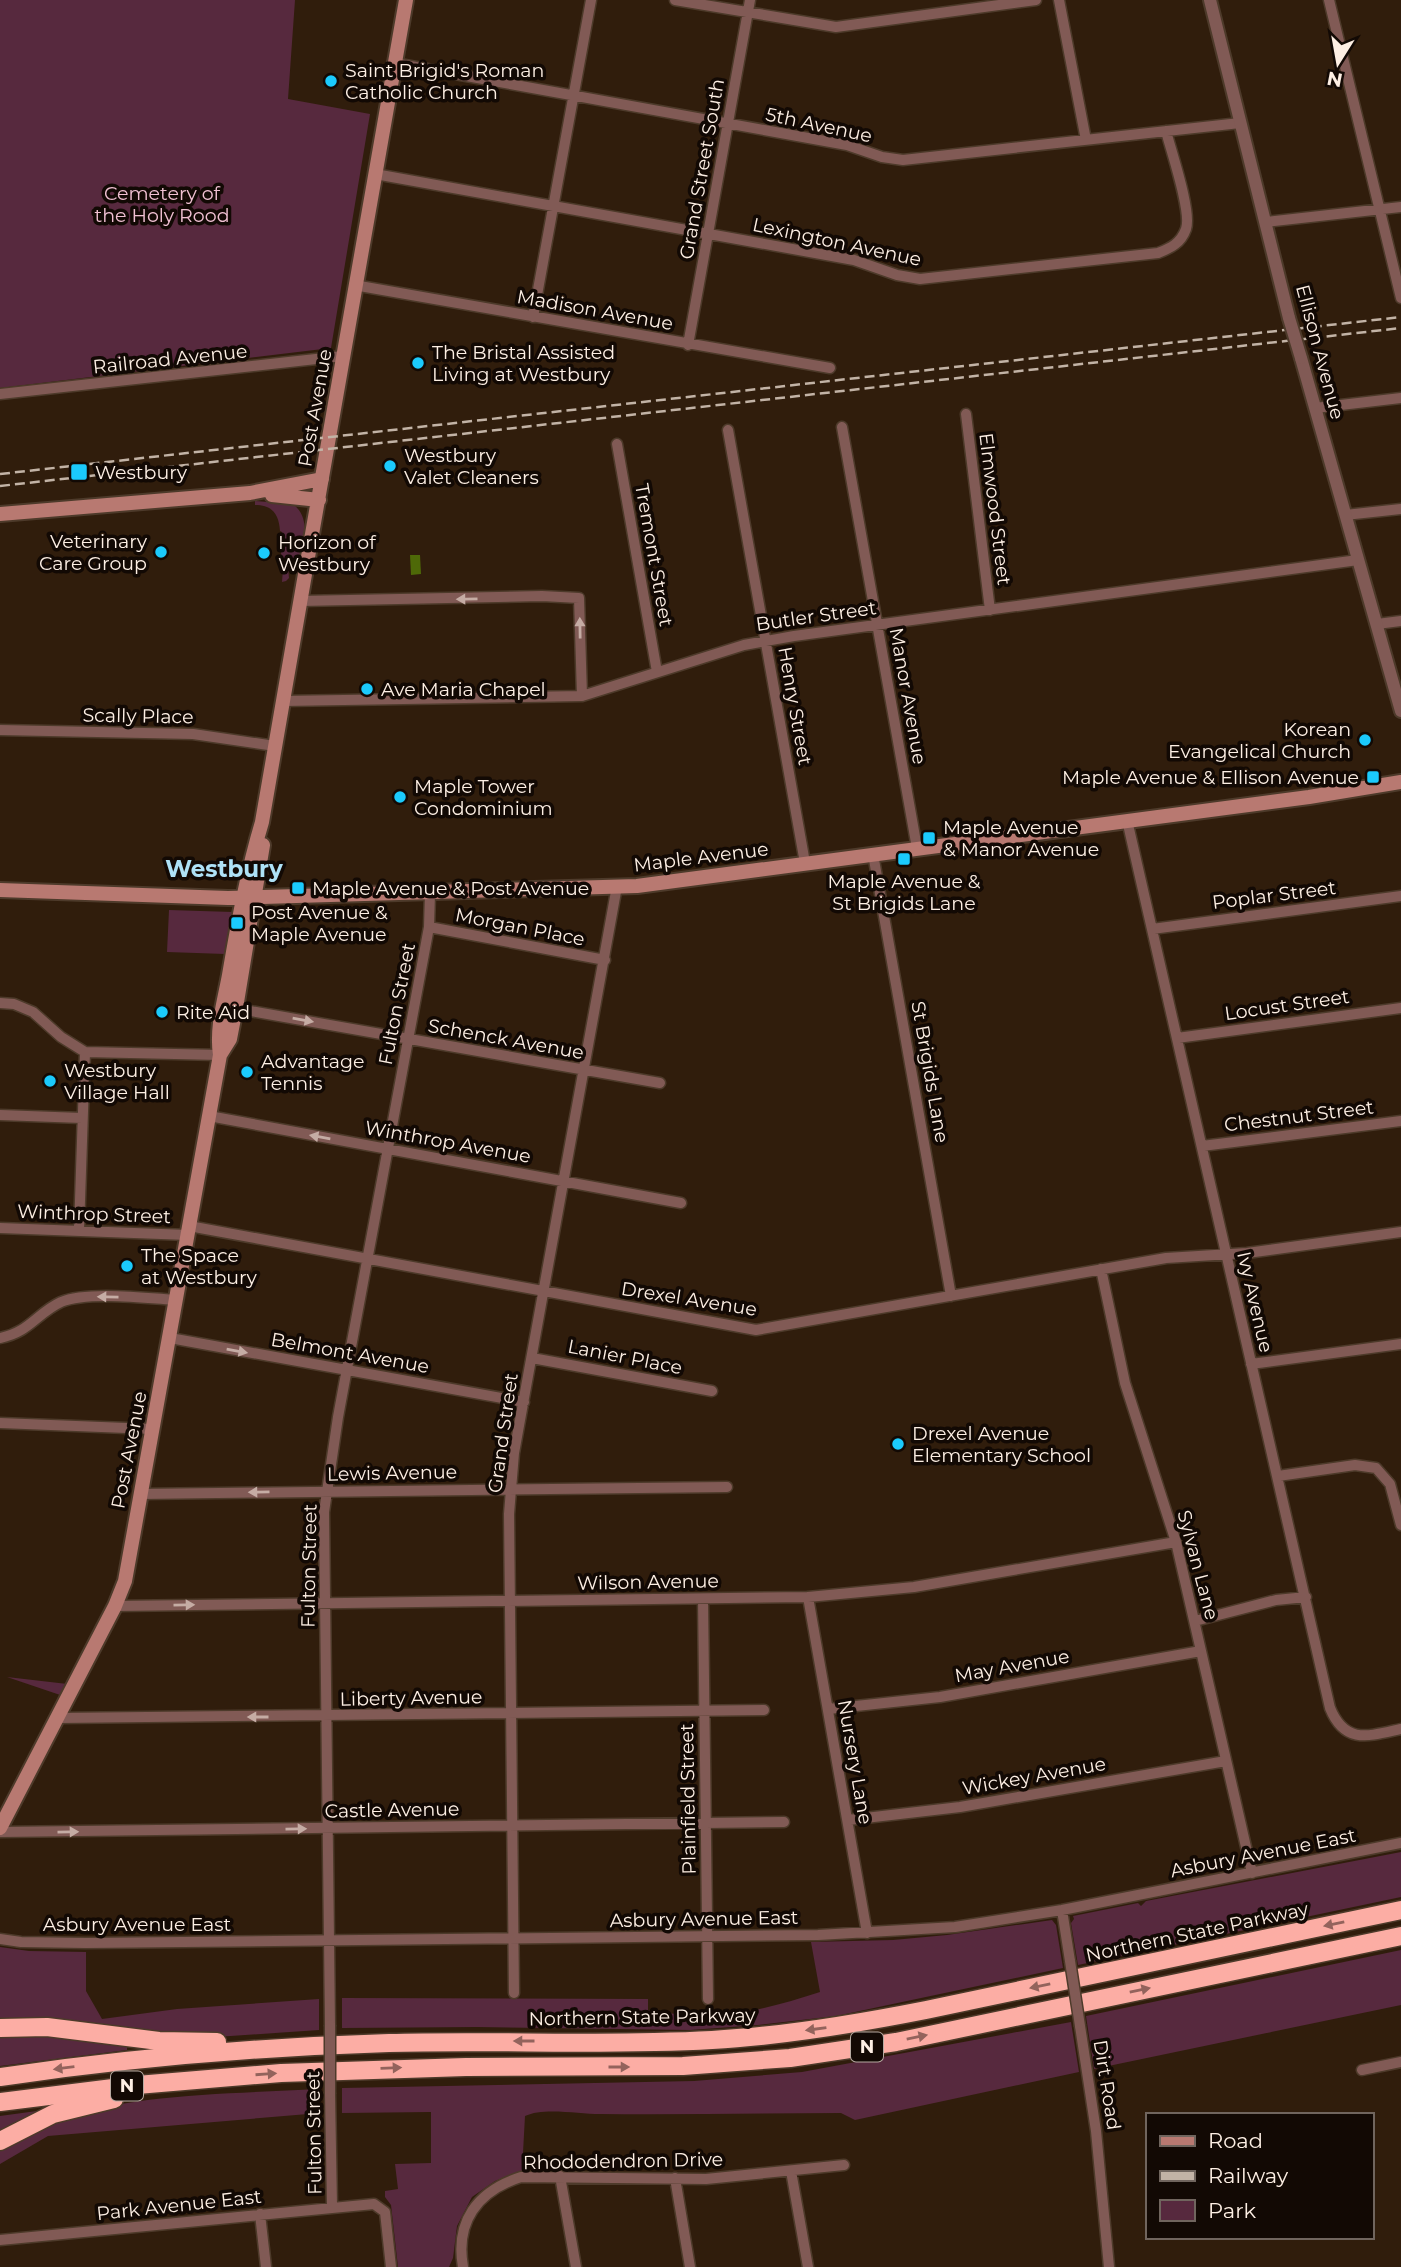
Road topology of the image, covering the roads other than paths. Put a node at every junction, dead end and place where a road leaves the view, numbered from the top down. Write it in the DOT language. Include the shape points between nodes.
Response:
graph roads {
  1 [pos="406,0"];
  2 [pos="591,0"];
  3 [pos="675,0"];
  4 [pos="750,0"];
  5 [pos="1036,0"];
  6 [pos="1059,0"];
  7 [pos="1210,0"];
  8 [pos="1329,0"];
  9 [pos="748,13"];
  10 [pos="394,63"];
  11 [pos="573,96"];
  12 [pos="1240,123"];
  13 [pos="728,124"];
  14 [pos="1166,131"];
  15 [pos="1086,140"];
  16 [pos="374,174"];
  17 [pos="553,206"];
  18 [pos="1401,207"];
  19 [pos="1380,209"];
  20 [pos="1266,222"];
  21 [pos="708,234"];
  22 [pos="354,285"];
  23 [pos="1401,298"];
  24 [pos="533,317"];
  25 [pos="688,345"];
  26 [pos="343,356"];
  27 [pos="830,368"];
  28 [pos="0,394"];
  29 [pos="1401,397"];
  30 [pos="1315,408"];
  31 [pos="966,414"];
  32 [pos="842,427"];
  33 [pos="728,430"];
  34 [pos="617,444"];
  35 [pos="322,480"];
  36 [pos="250,493"];
  37 [pos="319,500"];
  38 [pos="1401,509"];
  39 [pos="0,514"];
  40 [pos="1345,515"];
  41 [pos="1358,560"];
  42 [pos="300,601"];
  43 [pos="990,610"];
  44 [pos="1401,621"];
  45 [pos="1377,624"];
  46 [pos="877,625"];
  47 [pos="766,642"];
  48 [pos="657,672"];
  49 [pos="582,696"];
  50 [pos="283,701"];
  51 [pos="1401,711"];
  52 [pos="0,730"];
  53 [pos="275,746"];
  54 [pos="1401,782"];
  55 [pos="1127,820"];
  56 [pos="918,848"];
  57 [pos="873,854"];
  58 [pos="805,863"];
  59 [pos="617,886"];
  60 [pos="0,890"];
  61 [pos="430,893"];
  62 [pos="1401,897"];
  63 [pos="249,898"];
  64 [pos="429,927"];
  65 [pos="1152,929"];
  66 [pos="605,960"];
  67 [pos="0,1003"];
  68 [pos="229,1007"];
  69 [pos="1401,1008"];
  70 [pos="1177,1038"];
  71 [pos="408,1039"];
  72 [pos="85,1052"];
  73 [pos="220,1055"];
  74 [pos="584,1071"];
  75 [pos="660,1083"];
  76 [pos="0,1115"];
  77 [pos="209,1116"];
  78 [pos="82,1118"];
  79 [pos="1401,1121"];
  80 [pos="1202,1146"];
  81 [pos="388,1149"];
  82 [pos="564,1181"];
  83 [pos="681,1203"];
  84 [pos="0,1228"];
  85 [pos="79,1230"];
  86 [pos="188,1231"];
  87 [pos="1401,1232"];
  88 [pos="1226,1254"];
  89 [pos="367,1260"];
  90 [pos="1101,1269"];
  91 [pos="544,1292"];
  92 [pos="951,1296"];
  93 [pos="176,1300"];
  94 [pos="0,1338"];
  95 [pos="170,1338"];
  96 [pos="1401,1344"];
  97 [pos="532,1357"];
  98 [pos="1251,1364"];
  99 [pos="347,1370"];
  100 [pos="712,1391"];
  101 [pos="524,1402"];
  102 [pos="0,1423"];
  103 [pos="152,1429"];
  104 [pos="1278,1476"];
  105 [pos="727,1487"];
  106 [pos="511,1489"];
  107 [pos="328,1492"];
  108 [pos="141,1494"];
  109 [pos="1401,1525"];
  110 [pos="1176,1542"];
  111 [pos="808,1597"];
  112 [pos="1306,1597"];
  113 [pos="703,1599"];
  114 [pos="510,1602"];
  115 [pos="325,1604"];
  116 [pos="116,1606"];
  117 [pos="1195,1621"];
  118 [pos="1201,1651"];
  119 [pos="828,1709"];
  120 [pos="765,1710"];
  121 [pos="704,1712"];
  122 [pos="511,1714"];
  123 [pos="326,1716"];
  124 [pos="58,1718"];
  125 [pos="1401,1730"];
  126 [pos="1226,1761"];
  127 [pos="848,1820"];
  128 [pos="784,1822"];
  129 [pos="705,1824"];
  130 [pos="512,1826"];
  131 [pos="328,1828"];
  132 [pos="0,1830"];
  133 [pos="1401,1843"];
  134 [pos="1252,1873"];
  135 [pos="1062,1910"];
  136 [pos="1401,1910"];
  137 [pos="867,1933"];
  138 [pos="707,1936"];
  139 [pos="1401,1936"];
  140 [pos="0,1939"];
  141 [pos="513,1939"];
  142 [pos="329,1941"];
  143 [pos="514,1993"];
  144 [pos="708,1999"];
  145 [pos="0,2028"];
  146 [pos="284,2048"];
  147 [pos="1401,2062"];
  148 [pos="1362,2070"];
  149 [pos="0,2077"];
  150 [pos="209,2078"];
  151 [pos="0,2102"];
  152 [pos="0,2141"];
  153 [pos="844,2165"];
  154 [pos="791,2171"];
  155 [pos="560,2176"];
  156 [pos="675,2178"];
  157 [pos="332,2207"];
  158 [pos="260,2214"];
  159 [pos="0,2240"];
  160 [pos="266,2267"];
  161 [pos="391,2267"];
  162 [pos="463,2267"];
  163 [pos="576,2267"];
  164 [pos="690,2267"];
  165 [pos="808,2267"];
  166 [pos="1109,2267"];
  1 -- 10 [label="main road, Post Avenue"];
  2 -- 11 [label="street"];
  3 -- 9 [label="street"];
  4 -- 9 [label="street, Grand Street South"];
  5 -- 9 [label="street" via="836,27"];
  6 -- 15 [label="street"];
  7 -- 12 [label="street, Ellison Avenue"];
  8 -- 19 [label="street"];
  9 -- 13 [label="street, Grand Street South"];
  10 -- 11 [label="street, 5th Avenue"];
  10 -- 16 [label="main road, Post Avenue"];
  11 -- 13 [label="street, 5th Avenue"];
  11 -- 17 [label="street"];
  12 -- 14 [label="street, 5th Avenue"];
  12 -- 20 [label="street, Ellison Avenue"];
  13 -- 15 [label="street, 5th Avenue" via="903,160"];
  13 -- 21 [label="street, Grand Street South"];
  14 -- 15 [label="street, 5th Avenue"];
  14 -- 21 [label="street, Lexington Avenue" via="1188,215 1176,244 1158,253 920,279 854,260"];
  16 -- 17 [label="street, Lexington Avenue"];
  16 -- 22 [label="main road, Post Avenue"];
  17 -- 21 [label="street, Lexington Avenue"];
  17 -- 24 [label="street"];
  18 -- 19 [label="street"];
  19 -- 20 [label="street"];
  19 -- 23 [label="street"];
  20 -- 30 [label="street, Ellison Avenue, bridge"];
  21 -- 25 [label="street, Grand Street South"];
  22 -- 24 [label="street, Madison Avenue"];
  22 -- 26 [label="main road, Post Avenue"];
  24 -- 25 [label="street, Madison Avenue"];
  25 -- 27 [label="street, Madison Avenue"];
  26 -- 28 [label="street, Railroad Avenue"];
  26 -- 35 [label="main road, Post Avenue"];
  29 -- 30 [label="street"];
  30 -- 40 [label="street, Ellison Avenue"];
  31 -- 43 [label="street, Elmwood Street"];
  32 -- 46 [label="street, Manor Avenue"];
  33 -- 47 [label="street, Henry Street"];
  34 -- 48 [label="street, Tremont Street"];
  35 -- 36 [label="main road"];
  35 -- 37 [label="main road, Post Avenue"];
  36 -- 37 [label="main road"];
  36 -- 39 [label="main road"];
  37 -- 42 [label="main road, Post Avenue"];
  38 -- 40 [label="street"];
  40 -- 41 [label="street, Ellison Avenue"];
  41 -- 43 [label="street, Butler Street"];
  41 -- 45 [label="street, Ellison Avenue"];
  49 -- 42 [label="street, one-way" via="579,598"];
  42 -- 50 [label="main road, Post Avenue"];
  43 -- 46 [label="street, Butler Street"];
  44 -- 45 [label="street"];
  45 -- 51 [label="street, Ellison Avenue"];
  46 -- 47 [label="street, Butler Street"];
  46 -- 56 [label="street, Manor Avenue"];
  47 -- 48 [label="street, Butler Street"];
  47 -- 58 [label="street, Henry Street"];
  48 -- 49 [label="street, Butler Street"];
  49 -- 50 [label="street, Butler Street"];
  50 -- 53 [label="main road, Post Avenue"];
  52 -- 53 [label="street, Scally Place" via="193,734"];
  53 -- 63 [label="main road, Post Avenue" via="263,842"];
  54 -- 55 [label="main road, Maple Avenue"];
  55 -- 56 [label="main road, Maple Avenue"];
  55 -- 65 [label="street, Ivy Avenue"];
  56 -- 57 [label="main road, Maple Avenue"];
  57 -- 58 [label="main road, Maple Avenue"];
  57 -- 92 [label="street, St Brigids Lane"];
  58 -- 59 [label="main road, Maple Avenue"];
  59 -- 61 [label="main road, Maple Avenue"];
  59 -- 66 [label="street, Grand Street"];
  60 -- 63 [label="main road, Maple Avenue"];
  61 -- 63 [label="main road, Maple Avenue"];
  61 -- 64 [label="street, Fulton Street"];
  62 -- 65 [label="street, Poplar Street"];
  63 -- 68 [label="main road, Post Avenue"];
  64 -- 66 [label="street, Morgan Place"];
  64 -- 71 [label="street, Fulton Street"];
  65 -- 70 [label="street, Ivy Avenue"];
  66 -- 74 [label="street, Grand Street"];
  67 -- 72 [label="street" via="33,1012"];
  68 -- 71 [label="street, Schenck Avenue, one-way"];
  68 -- 73 [label="main road, Post Avenue" via="217,1037"];
  69 -- 70 [label="street, Locust Street"];
  70 -- 80 [label="street, Ivy Avenue"];
  71 -- 74 [label="street, Schenck Avenue"];
  71 -- 81 [label="street, Fulton Street"];
  72 -- 73 [label="street"];
  72 -- 78 [label="street"];
  73 -- 77 [label="main road, Post Avenue"];
  74 -- 75 [label="street, Schenck Avenue"];
  74 -- 82 [label="street, Grand Street"];
  76 -- 78 [label="street"];
  81 -- 77 [label="street, Winthrop Avenue, one-way"];
  77 -- 86 [label="main road, Post Avenue"];
  78 -- 85 [label="street"];
  79 -- 80 [label="street, Chestnut Street"];
  80 -- 88 [label="street, Ivy Avenue"];
  81 -- 82 [label="street, Winthrop Avenue"];
  81 -- 89 [label="street, Fulton Street"];
  82 -- 83 [label="street, Winthrop Avenue"];
  82 -- 91 [label="street, Grand Street"];
  84 -- 85 [label="street, Winthrop Street"];
  85 -- 86 [label="street, Winthrop Street"];
  86 -- 89 [label="street, Drexel Avenue"];
  86 -- 93 [label="main road, Post Avenue"];
  87 -- 88 [label="street, Drexel Avenue"];
  88 -- 90 [label="street, Drexel Avenue"];
  88 -- 98 [label="street, Ivy Avenue"];
  89 -- 91 [label="street, Drexel Avenue"];
  89 -- 99 [label="street, Fulton Street"];
  90 -- 92 [label="street, Drexel Avenue"];
  90 -- 110 [label="street, Sylvan Lane" via="1125,1383"];
  91 -- 92 [label="street, Drexel Avenue" via="756,1330"];
  91 -- 97 [label="street, Grand Street"];
  93 -- 94 [label="street, one-way" via="75,1297 52,1306 23,1330"];
  93 -- 95 [label="main road, Post Avenue"];
  95 -- 99 [label="street, Belmont Avenue, one-way"];
  95 -- 103 [label="main road, Post Avenue"];
  96 -- 98 [label="street"];
  97 -- 100 [label="street, Lanier Place"];
  97 -- 101 [label="street, Grand Street"];
  98 -- 104 [label="street, Ivy Avenue"];
  99 -- 101 [label="street, Belmont Avenue"];
  99 -- 107 [label="street, Fulton Street"];
  101 -- 106 [label="street, Grand Street"];
  102 -- 103 [label="street"];
  103 -- 108 [label="main road, Post Avenue"];
  104 -- 109 [label="street" via="1355,1465 1376,1468 1390,1484"];
  104 -- 112 [label="street, Ivy Avenue"];
  105 -- 106 [label="street, Lewis Avenue"];
  106 -- 107 [label="street, Lewis Avenue"];
  106 -- 114 [label="street, Grand Street"];
  107 -- 108 [label="street, Lewis Avenue, one-way"];
  107 -- 115 [label="street, Fulton Street"];
  108 -- 116 [label="main road, Post Avenue"];
  110 -- 111 [label="street, Wilson Avenue" via="914,1587"];
  110 -- 117 [label="street, Sylvan Lane"];
  111 -- 113 [label="street, Wilson Avenue"];
  111 -- 119 [label="street, Nursery Lane"];
  112 -- 117 [label="street"];
  112 -- 125 [label="street, Ivy Avenue" via="1334,1718 1350,1734"];
  113 -- 114 [label="street, Wilson Avenue"];
  113 -- 121 [label="street, Plainfield Street"];
  114 -- 115 [label="street, Wilson Avenue"];
  114 -- 122 [label="street, Grand Street"];
  116 -- 115 [label="street, Wilson Avenue, one-way"];
  115 -- 123 [label="street, Fulton Street"];
  116 -- 124 [label="main road, Post Avenue"];
  117 -- 118 [label="street, Sylvan Lane"];
  118 -- 119 [label="street, May Avenue" via="940,1697"];
  118 -- 126 [label="street, Sylvan Lane"];
  119 -- 127 [label="street, Nursery Lane"];
  120 -- 121 [label="street, Liberty Avenue"];
  121 -- 122 [label="street, Liberty Avenue"];
  121 -- 129 [label="street, Plainfield Street"];
  122 -- 123 [label="street, Liberty Avenue"];
  122 -- 130 [label="street, Grand Street"];
  123 -- 124 [label="street, Liberty Avenue, one-way"];
  123 -- 131 [label="street, Fulton Street"];
  124 -- 132 [label="main road, Post Avenue"];
  126 -- 127 [label="street, Wickey Avenue" via="960,1807"];
  126 -- 134 [label="street, Sylvan Lane"];
  127 -- 137 [label="street, Nursery Lane"];
  128 -- 129 [label="street, Castle Avenue"];
  129 -- 130 [label="street, Castle Avenue"];
  129 -- 138 [label="street, Plainfield Street"];
  130 -- 131 [label="street, Castle Avenue"];
  130 -- 141 [label="street, Grand Street"];
  132 -- 131 [label="street, Castle Avenue, one-way"];
  131 -- 142 [label="street, Fulton Street"];
  133 -- 134 [label="street, Asbury Avenue East"];
  134 -- 135 [label="street, Asbury Avenue East"];
  135 -- 137 [label="street, Asbury Avenue East" via="955,1927"];
  135 -- 166 [label="street, Dirt Road, bridge" via="1096,2131"];
  136 -- 146 [label="highway, Northern State Parkway / N, one-way" via="926,2010 785,2034 678,2041 462,2041"];
  137 -- 138 [label="street, Asbury Avenue East"];
  138 -- 141 [label="street, Asbury Avenue East"];
  138 -- 144 [label="street, Plainfield Street"];
  150 -- 139 [label="highway, N, one-way" via="395,2068 706,2065 814,2055"];
  140 -- 142 [label="street, Asbury Avenue East" via="73,1943"];
  141 -- 142 [label="street, Asbury Avenue East"];
  141 -- 143 [label="street, Grand Street"];
  142 -- 157 [label="street, Fulton Street, bridge"];
  145 -- 146 [label="highway" via="47,2027 159,2041"];
  146 -- 149 [label="highway, Northern State Parkway / N, one-way"];
  147 -- 148 [label="street"];
  150 -- 151 [label="highway, N"];
  150 -- 152 [label="highway" via="76,2107"];
  153 -- 154 [label="street, Rhododendron Drive"];
  154 -- 156 [label="street, Rhododendron Drive"];
  154 -- 165 [label="street"];
  155 -- 156 [label="street, Rhododendron Drive"];
  155 -- 162 [label="street, Rhododendron Drive" via="511,2180 478,2203 462,2229"];
  155 -- 163 [label="street"];
  156 -- 164 [label="street"];
  157 -- 158 [label="street, Park Avenue East"];
  157 -- 161 [label="street, Park Avenue East" via="374,2204 385,2212"];
  158 -- 159 [label="street, Park Avenue East"];
  158 -- 160 [label="street"];
}
